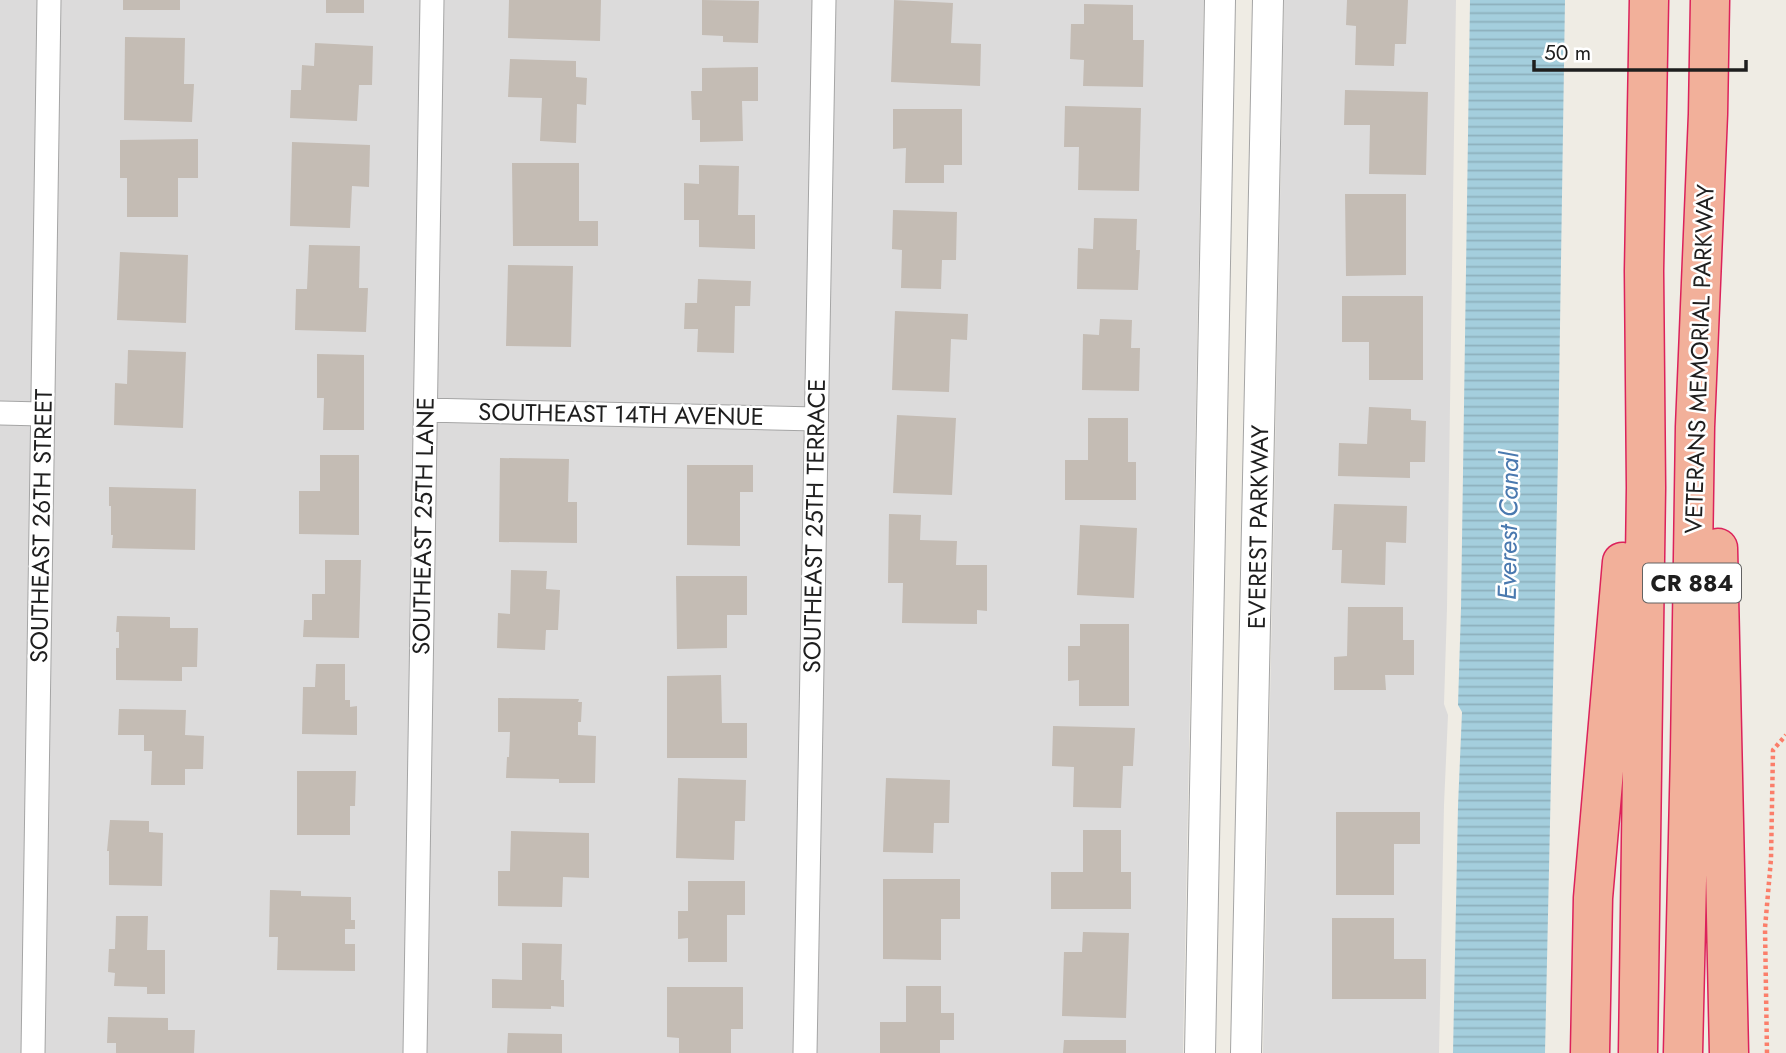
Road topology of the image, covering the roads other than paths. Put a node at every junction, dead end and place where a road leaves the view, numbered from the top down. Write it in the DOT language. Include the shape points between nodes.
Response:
graph roads {
  1 [pos="49,0"];
  2 [pos="432,0"];
  3 [pos="824,0"];
  4 [pos="1220,0"];
  5 [pos="1268,0"];
  6 [pos="1649,0"];
  7 [pos="1710,0"];
  8 [pos="1708,114"];
  9 [pos="1644,271"];
  10 [pos="425,410"];
  11 [pos="0,413"];
  12 [pos="42,414"];
  13 [pos="816,419"];
  14 [pos="1206,750"];
  15 [pos="1253,751"];
  16 [pos="33,1053"];
  17 [pos="415,1053"];
  18 [pos="805,1053"];
  19 [pos="1200,1053"];
  20 [pos="1246,1053"];
  21 [pos="1590,1053"];
  22 [pos="1638,1053"];
  23 [pos="1683,1053"];
  24 [pos="1730,1053"];
  1 -- 12 [label="street, SOUTHEAST 26TH STREET"];
  2 -- 10 [label="street, SOUTHEAST 25TH LANE"];
  3 -- 13 [label="street, SOUTHEAST 25TH TERRACE"];
  4 -- 14 [label="street, EVEREST PARKWAY"];
  5 -- 15 [label="street, EVEREST PARKWAY"];
  6 -- 9 [label="highway, VETERANS MEMORIAL PARKWAY / CR 884"];
  7 -- 8 [label="highway, VETERANS MEMORIAL PARKWAY / CR 884"];
  8 -- 23 [label="highway, VETERANS MEMORIAL PARKWAY / CR 884" via="1695,427"];
  8 -- 24 [label="highway"];
  9 -- 21 [label="highway" via="1632,363 1624,540 1593,898"];
  9 -- 22 [label="highway, VETERANS MEMORIAL PARKWAY / CR 884" via="1646,488"];
  10 -- 13 [label="street, SOUTHEAST 14TH AVENUE"];
  10 -- 17 [label="street, SOUTHEAST 25TH LANE"];
  11 -- 12 [label="street"];
  12 -- 16 [label="street, SOUTHEAST 26TH STREET"];
  13 -- 18 [label="street, SOUTHEAST 25TH TERRACE"];
  14 -- 15 [label="street"];
  14 -- 19 [label="street, EVEREST PARKWAY"];
  15 -- 20 [label="street, EVEREST PARKWAY"];
}
